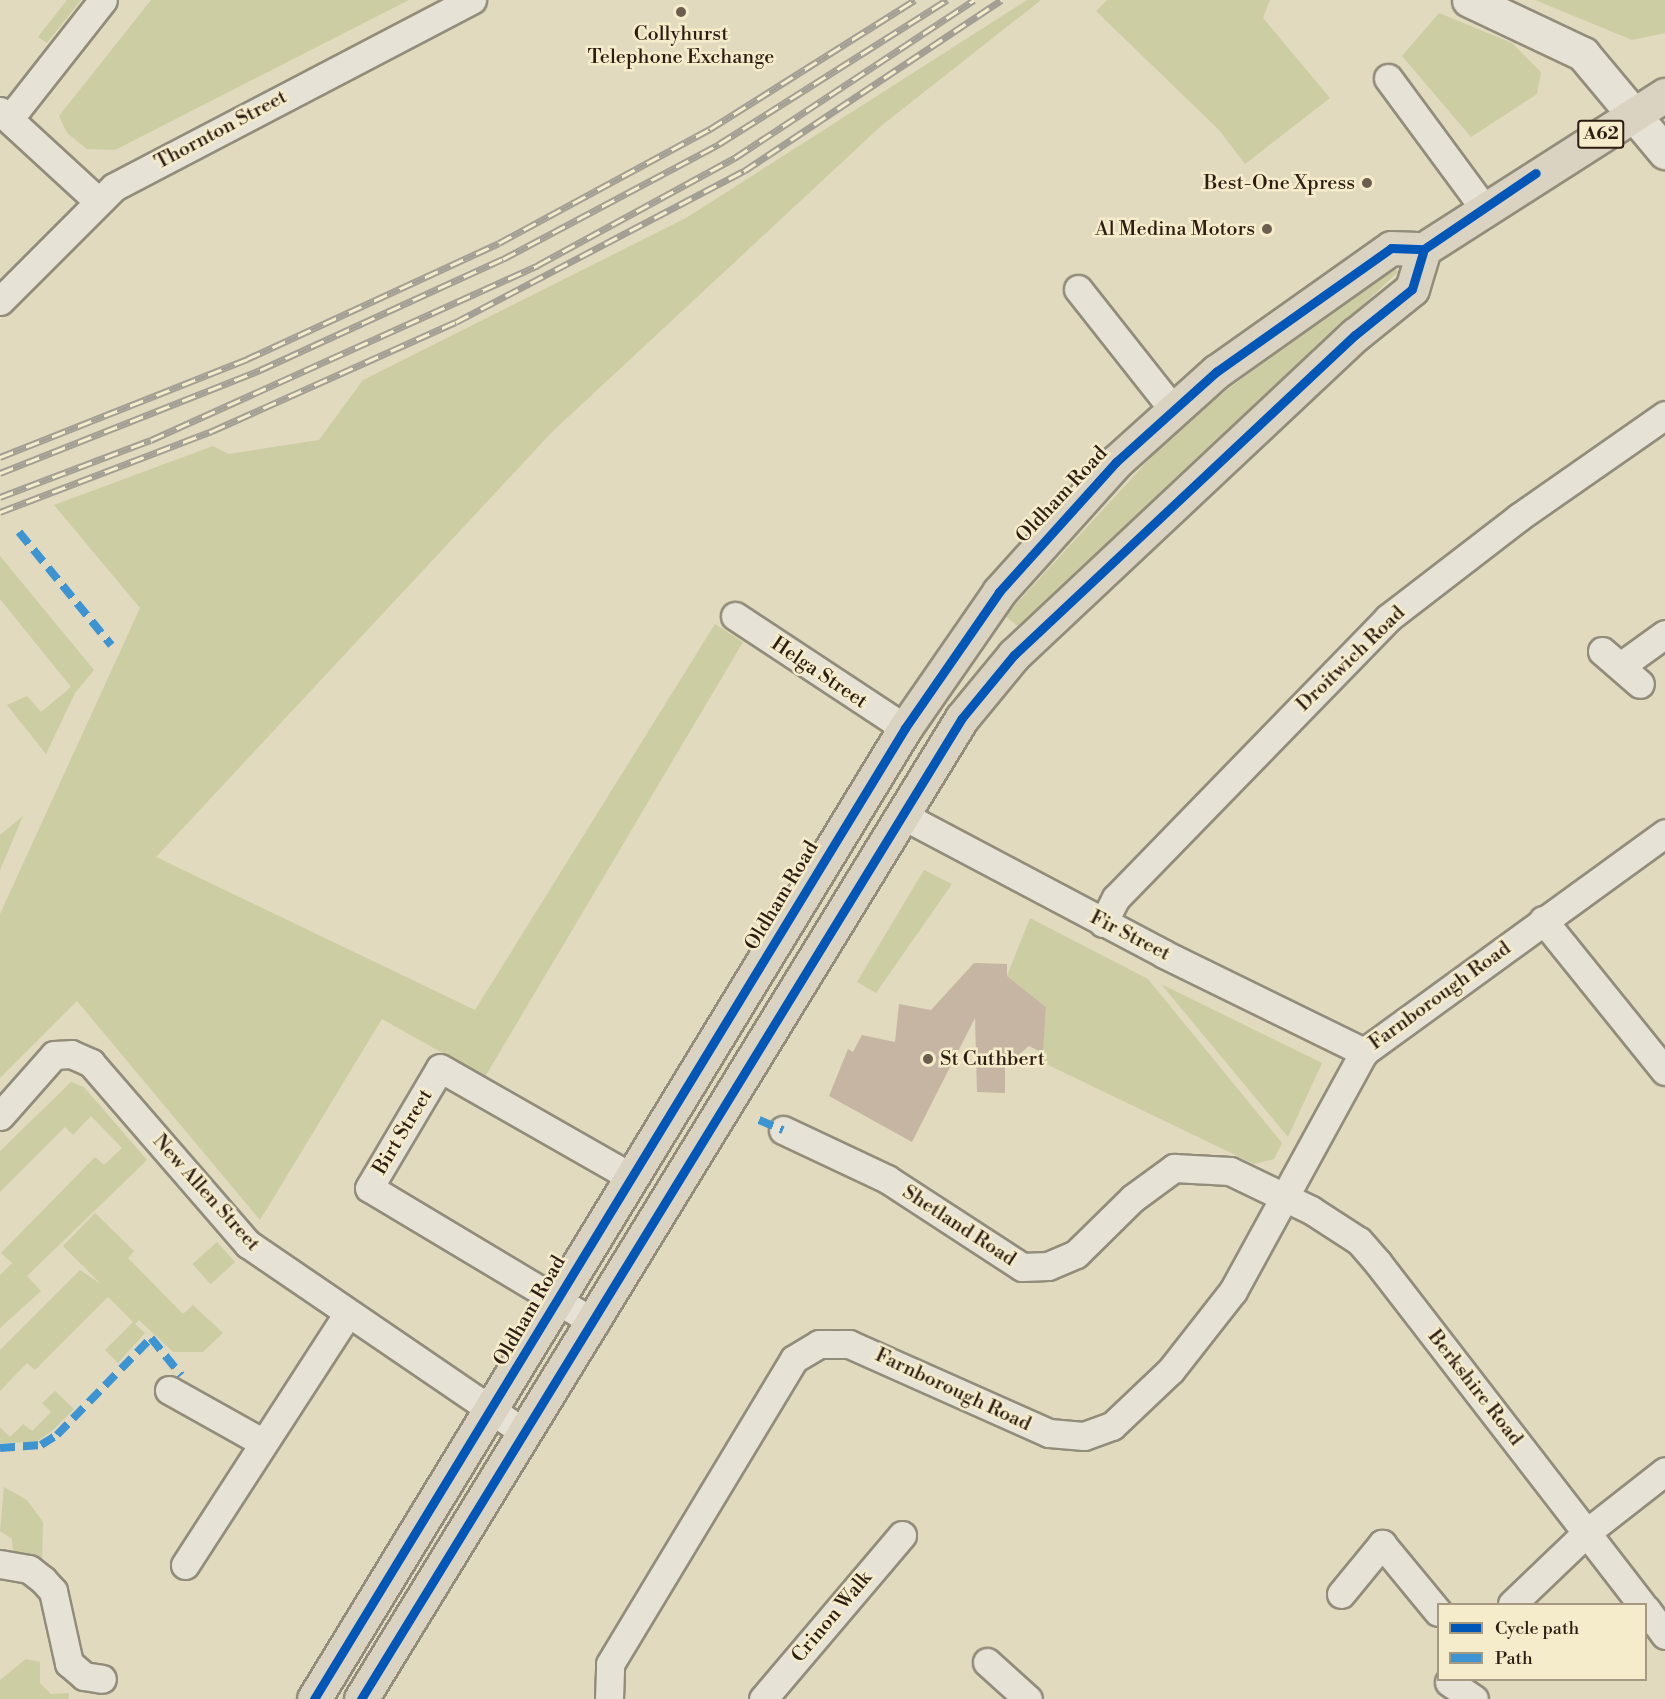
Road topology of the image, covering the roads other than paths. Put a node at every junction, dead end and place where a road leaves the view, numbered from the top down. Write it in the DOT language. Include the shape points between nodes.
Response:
graph roads {
  1 [pos="103,0"];
  2 [pos="472,0"];
  3 [pos="1469,0"];
  4 [pos="1388,78"];
  5 [pos="1665,95"];
  6 [pos="5,114"];
  7 [pos="1632,115"];
  8 [pos="1665,152"];
  9 [pos="98,201"];
  10 [pos="1484,208"];
  11 [pos="1424,249"];
  12 [pos="1078,289"];
  13 [pos="0,301"];
  14 [pos="1172,408"];
  15 [pos="1665,415"];
  16 [pos="735,616"];
  17 [pos="1665,634"];
  18 [pos="1621,666"];
  19 [pos="904,728"];
  20 [pos="900,814"];
  21 [pos="1665,833"];
  22 [pos="1543,920"];
  23 [pos="1103,923"];
  24 [pos="1364,1052"];
  25 [pos="1662,1061"];
  26 [pos="0,1116"];
  27 [pos="783,1130"];
  28 [pos="630,1177"];
  29 [pos="1286,1196"];
  30 [pos="558,1300"];
  31 [pos="347,1315"];
  32 [pos="595,1323"];
  33 [pos="169,1390"];
  34 [pos="491,1412"];
  35 [pos="525,1433"];
  36 [pos="262,1442"];
  37 [pos="1665,1471"];
  38 [pos="1586,1533"];
  39 [pos="902,1535"];
  40 [pos="0,1564"];
  41 [pos="185,1565"];
  42 [pos="1341,1594"];
  43 [pos="1514,1603"];
  44 [pos="1640,1603"];
  45 [pos="1437,1611"];
  46 [pos="1647,1611"];
  47 [pos="1665,1635"];
  48 [pos="987,1662"];
  49 [pos="102,1678"];
  50 [pos="1446,1687"];
  51 [pos="1011,1694"];
  52 [pos="314,1699"];
  53 [pos="361,1699"];
  54 [pos="609,1699"];
  55 [pos="763,1699"];
  56 [pos="1474,1699"];
  1 -- 6 [label="street"];
  2 -- 9 [label="street, Thornton Street" via="124,182"];
  3 -- 7 [label="street" via="1583,54"];
  4 -- 10 [label="street"];
  5 -- 7 [label="highway, A62"];
  6 -- 9 [label="street" via="22,136"];
  7 -- 8 [label="street"];
  7 -- 10 [label="highway, A62"];
  9 -- 13 [label="street, Thornton Street"];
  10 -- 11 [label="highway, A62"];
  11 -- 14 [label="highway, Oldham Road" via="1390,248"];
  11 -- 20 [label="highway" via="1412,289 1355,334 1014,655 962,718"];
  12 -- 14 [label="street"];
  14 -- 19 [label="highway, Oldham Road" via="999,592"];
  15 -- 23 [label="street, Droitwich Road" via="1519,517 1388,618 1116,898"];
  16 -- 19 [label="street, Helga Street"];
  17 -- 18 [label="street"];
  19 -- 28 [label="highway, Oldham Road"];
  20 -- 23 [label="street, Fir Street"];
  20 -- 32 [label="highway"];
  21 -- 22 [label="street, Farnborough Road"];
  22 -- 24 [label="street, Farnborough Road"];
  22 -- 25 [label="street"];
  23 -- 24 [label="street, Fir Street"];
  24 -- 29 [label="street, Farnborough Road" via="1341,1086"];
  26 -- 31 [label="street, New Allen Street" via="54,1055 71,1054 91,1063 248,1244"];
  27 -- 29 [label="street, Shetland Road" via="887,1179 1022,1267 1048,1266 1076,1254 1133,1198 1174,1168 1230,1171"];
  28 -- 30 [label="highway, Oldham Road"];
  28 -- 30 [label="street, Birt Street" via="440,1068 369,1188"];
  29 -- 38 [label="street, Berkshire Road" via="1359,1241"];
  29 -- 54 [label="street, Farnborough Road" via="1256,1255 1188,1351 1137,1406 1098,1432 1067,1437 1019,1423 849,1344 819,1344 794,1359 610,1664"];
  30 -- 32 [label="street, Birt Street"];
  30 -- 34 [label="highway, Oldham Road"];
  31 -- 34 [label="street, New Allen Street"];
  31 -- 36 [label="street"];
  32 -- 35 [label="highway"];
  33 -- 36 [label="street"];
  34 -- 35 [label="street, New Allen Street"];
  34 -- 52 [label="highway, Oldham Road"];
  35 -- 53 [label="highway"];
  36 -- 41 [label="street"];
  37 -- 38 [label="street"];
  38 -- 43 [label="street"];
  38 -- 44 [label="street, Berkshire Road"];
  39 -- 55 [label="street, Crinon Walk"];
  40 -- 49 [label="street" via="29,1569 44,1580 53,1591 69,1663 84,1676"];
  42 -- 45 [label="street" via="1382,1544"];
  46 -- 47 [label="street"];
  48 -- 51 [label="street"];
  50 -- 56 [label="street"];
}
